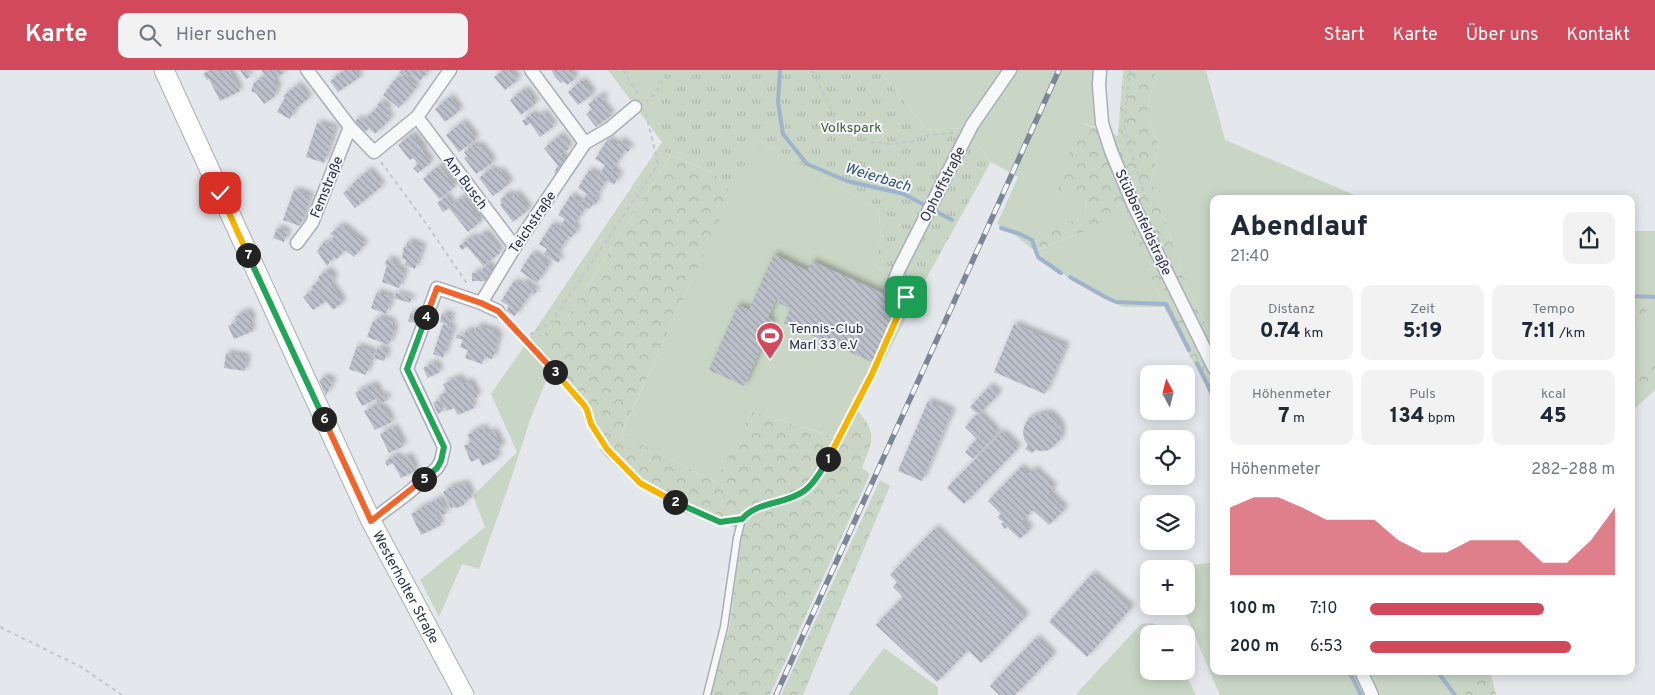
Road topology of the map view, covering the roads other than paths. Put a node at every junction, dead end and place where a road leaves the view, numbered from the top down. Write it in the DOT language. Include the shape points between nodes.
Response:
graph roads {
  1 [pos="164,70"];
  2 [pos="307,70"];
  3 [pos="450,70"];
  4 [pos="530,70"];
  5 [pos="1010,70"];
  6 [pos="1100,70"];
  7 [pos="639,105"];
  8 [pos="418,117"];
  9 [pos="350,127"];
  10 [pos="585,143"];
  11 [pos="297,243"];
  12 [pos="514,247"];
  13 [pos="906,297"];
  14 [pos="481,303"];
  15 [pos="498,311"];
  16 [pos="1210,360"];
  17 [pos="371,521"];
  18 [pos="1363,675"];
  19 [pos="464,695"];
  20 [pos="707,695"];
  21 [pos="1372,695"];
  1 -- 17 [label="main road, Westerholter Straße"];
  2 -- 9 [label="street"];
  3 -- 8 [label="street"];
  4 -- 10 [label="street"];
  5 -- 13 [label="street, Ophoffstraße" via="968,132 891,288"];
  6 -- 16 [label="street, Stübbenfeldstraße" via="1102,122 1110,151"];
  7 -- 10 [label="street, Teichstraße"];
  8 -- 9 [label="street" via="374,152"];
  8 -- 12 [label="street, Am Busch"];
  9 -- 11 [label="street, Femstraße" via="312,223"];
  10 -- 12 [label="street, Teichstraße"];
  12 -- 14 [label="street, Teichstraße"];
  13 -- 20 [label="lane" via="872,374 822,470 804,491 759,508 742,519 724,627"];
  14 -- 15 [label="street"];
  14 -- 17 [label="street" via="437,288 407,369 444,447 441,461 407,494"];
  17 -- 19 [label="main road, Westerholter Straße"];
  18 -- 21 [label="street"];
}
